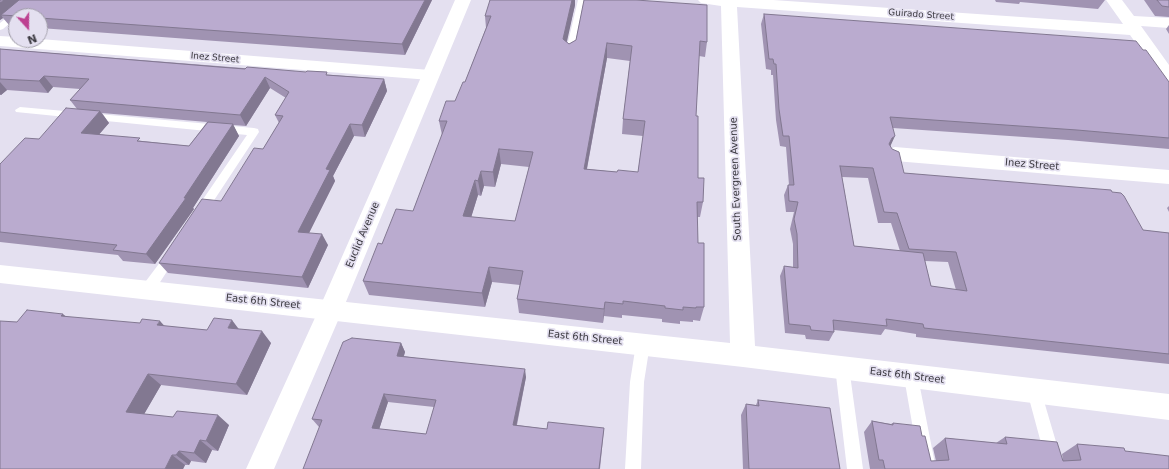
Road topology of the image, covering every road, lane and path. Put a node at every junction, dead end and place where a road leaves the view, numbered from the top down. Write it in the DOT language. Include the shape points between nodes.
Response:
graph roads {
  1 [pos="463,0"];
  2 [pos="582,0"];
  3 [pos="706,0"];
  4 [pos="1114,0"];
  5 [pos="728,2"];
  6 [pos="23,7"];
  7 [pos="1169,23"];
  8 [pos="1133,26"];
  9 [pos="0,27"];
  10 [pos="0,41"];
  11 [pos="570,55"];
  12 [pos="430,75"];
  13 [pos="1169,77"];
  14 [pos="20,110"];
  15 [pos="895,154"];
  16 [pos="1169,177"];
  17 [pos="192,224"];
  18 [pos="175,250"];
  19 [pos="0,274"];
  20 [pos="148,289"];
  21 [pos="331,309"];
  22 [pos="643,344"];
  23 [pos="743,356"];
  24 [pos="842,367"];
  25 [pos="911,377"];
  26 [pos="1034,391"];
  27 [pos="1169,407"];
  28 [pos="260,469"];
  29 [pos="633,469"];
  30 [pos="855,469"];
  31 [pos="928,469"];
  32 [pos="1056,469"];
  1 -- 12 [label="street, Euclid Avenue"];
  2 -- 11 [label="lane"];
  3 -- 5 [label="street, Guirado Street"];
  4 -- 8 [label="street"];
  5 -- 8 [label="street, Guirado Street"];
  5 -- 23 [label="street, South Evergreen Avenue"];
  6 -- 9 [label="lane"];
  7 -- 8 [label="street, Guirado Street"];
  8 -- 13 [label="street"];
  10 -- 12 [label="street, Inez Street"];
  12 -- 21 [label="street, Euclid Avenue"];
  14 -- 17 [label="lane" via="254,132"];
  15 -- 16 [label="street, Inez Street"];
  18 -- 20 [label="lane"];
  19 -- 20 [label="street, East 6th Street"];
  20 -- 21 [label="street, East 6th Street"];
  21 -- 22 [label="street, East 6th Street"];
  21 -- 28 [label="street, Euclid Avenue"];
  22 -- 23 [label="street, East 6th Street"];
  22 -- 29 [label="lane" via="636,382"];
  23 -- 24 [label="street, East 6th Street"];
  24 -- 25 [label="street, East 6th Street"];
  24 -- 30 [label="lane"];
  25 -- 26 [label="street, East 6th Street"];
  25 -- 31 [label="lane"];
  26 -- 27 [label="street, East 6th Street"];
  26 -- 32 [label="lane"];
}
